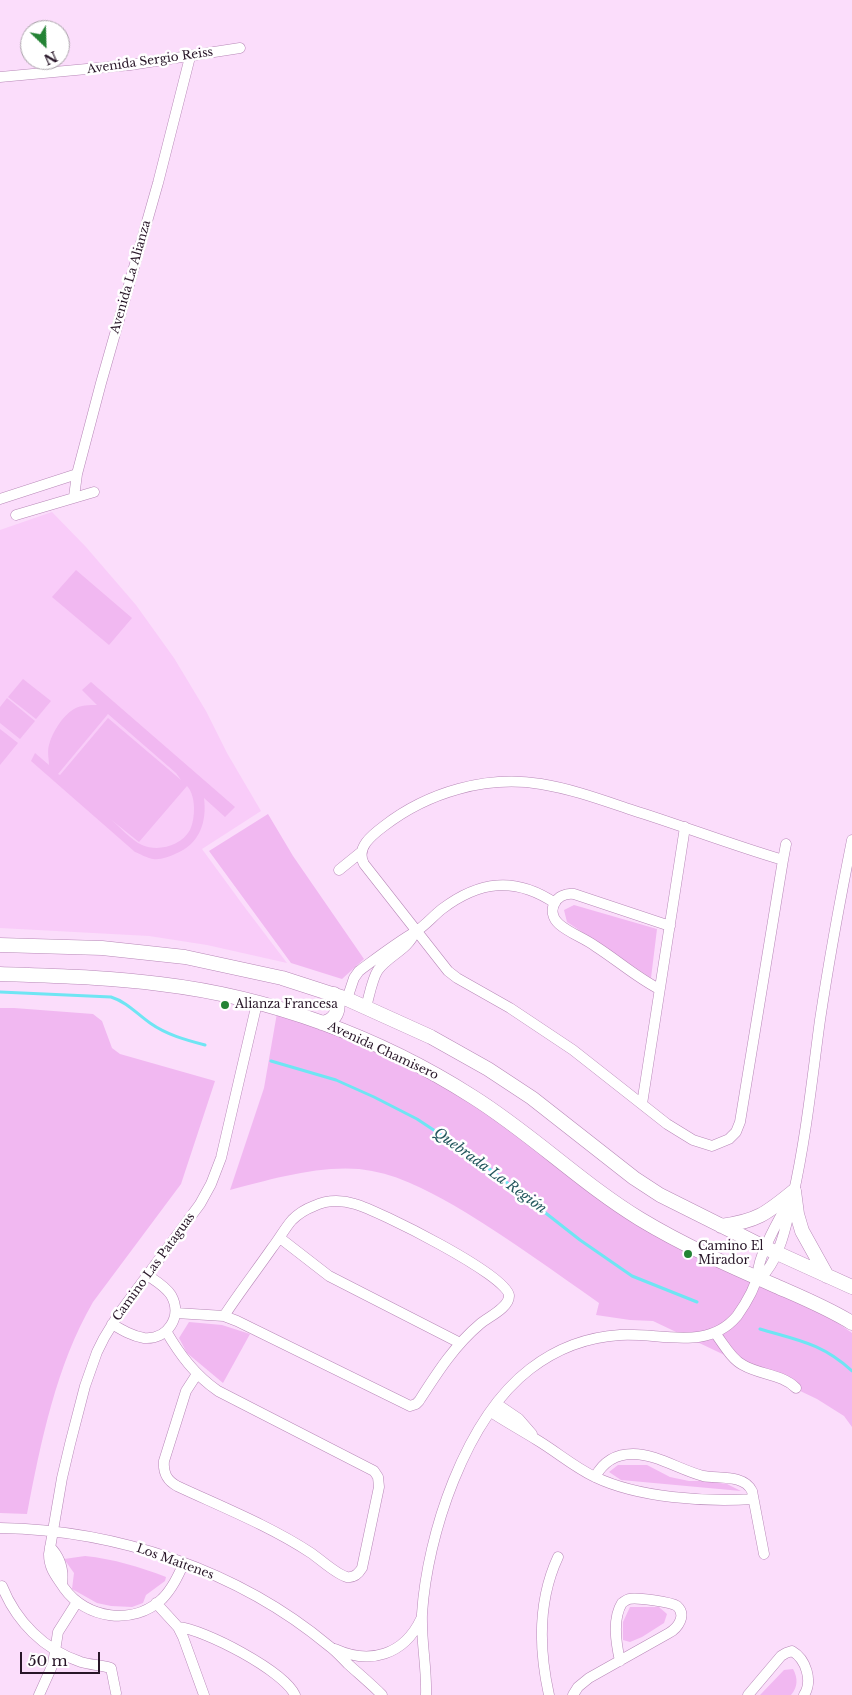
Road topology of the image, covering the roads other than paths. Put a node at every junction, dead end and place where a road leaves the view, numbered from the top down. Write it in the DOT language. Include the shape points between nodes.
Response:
graph roads {
  1 [pos="240,48"];
  2 [pos="190,57"];
  3 [pos="0,77"];
  4 [pos="77,474"];
  5 [pos="94,492"];
  6 [pos="74,497"];
  7 [pos="0,499"];
  8 [pos="16,515"];
  9 [pos="685,827"];
  10 [pos="852,840"];
  11 [pos="786,844"];
  12 [pos="360,853"];
  13 [pos="783,860"];
  14 [pos="338,870"];
  15 [pos="555,902"];
  16 [pos="670,926"];
  17 [pos="416,932"];
  18 [pos="0,944"];
  19 [pos="0,974"];
  20 [pos="659,989"];
  21 [pos="340,997"];
  22 [pos="257,1003"];
  23 [pos="366,1007"];
  24 [pos="322,1023"];
  25 [pos="642,1104"];
  26 [pos="794,1191"];
  27 [pos="721,1226"];
  28 [pos="280,1238"];
  29 [pos="771,1251"];
  30 [pos="147,1275"];
  31 [pos="827,1276"];
  32 [pos="758,1278"];
  33 [pos="852,1287"];
  34 [pos="176,1313"];
  35 [pos="224,1316"];
  36 [pos="852,1323"];
  37 [pos="112,1324"];
  38 [pos="166,1331"];
  39 [pos="716,1333"];
  40 [pos="460,1343"];
  41 [pos="197,1374"];
  42 [pos="796,1388"];
  43 [pos="494,1408"];
  44 [pos="596,1477"];
  45 [pos="753,1499"];
  46 [pos="0,1528"];
  47 [pos="52,1531"];
  48 [pos="764,1554"];
  49 [pos="558,1557"];
  50 [pos="184,1563"];
  51 [pos="2,1586"];
  52 [pos="77,1602"];
  53 [pos="156,1604"];
  54 [pos="422,1616"];
  55 [pos="178,1627"];
  56 [pos="331,1647"];
  57 [pos="55,1650"];
  58 [pos="620,1660"];
  59 [pos="116,1692"];
  60 [pos="427,1692"];
  61 [pos="39,1695"];
  62 [pos="204,1695"];
  63 [pos="295,1695"];
  64 [pos="382,1695"];
  65 [pos="549,1695"];
  66 [pos="573,1695"];
  67 [pos="748,1695"];
  68 [pos="804,1695"];
  1 -- 2 [label="street, Avenida Sergio Reiss"];
  2 -- 3 [label="street, Avenida Sergio Reiss" via="130,66"];
  2 -- 4 [label="street, Avenida La Alianza"];
  4 -- 6 [label="street, Avenida La Alianza"];
  4 -- 7 [label="street"];
  5 -- 6 [label="street"];
  6 -- 8 [label="street"];
  9 -- 12 [label="street" via="564,788 498,782 456,790 416,806 380,829"];
  9 -- 13 [label="street"];
  9 -- 16 [label="street"];
  10 -- 26 [label="street"];
  11 -- 13 [label="street"];
  12 -- 14 [label="street"];
  12 -- 17 [label="street" via="364,864"];
  13 -- 25 [label="street" via="736,1132 729,1140 716,1145 700,1143 676,1130"];
  15 -- 16 [label="street" via="562,895 574,894"];
  15 -- 17 [label="street" via="528,889 507,884 490,886 452,902"];
  15 -- 20 [label="street" via="553,913 559,924"];
  16 -- 20 [label="street"];
  17 -- 21 [label="street" via="359,971"];
  17 -- 23 [label="street" via="408,944 377,972"];
  17 -- 25 [label="street" via="457,978 548,1033"];
  18 -- 21 [label="street" via="116,949 177,956 274,976"];
  19 -- 22 [label="street, Avenida Chamisero" via="161,984"];
  20 -- 25 [label="street"];
  21 -- 23 [label="street"];
  21 -- 24 [label="street" via="337,1014"];
  22 -- 24 [label="street, Avenida Chamisero"];
  22 -- 30 [label="street, Camino Las Pataguas" via="215,1176 200,1204"];
  23 -- 27 [label="street" via="482,1065 545,1108 646,1186"];
  24 -- 32 [label="street, Avenida Chamisero" via="442,1078 511,1122 624,1209 677,1240"];
  26 -- 27 [label="street" via="758,1218"];
  26 -- 29 [label="street" via="786,1226"];
  26 -- 31 [label="street" via="802,1231"];
  27 -- 29 [label="street"];
  28 -- 35 [label="street"];
  28 -- 40 [label="street" via="329,1276"];
  28 -- 40 [label="street" via="305,1210 335,1201 366,1208 442,1245 500,1283 509,1295 506,1304"];
  29 -- 31 [label="street"];
  29 -- 32 [label="street" via="767,1270"];
  30 -- 34 [label="street" via="168,1291"];
  30 -- 37 [label="street, Camino Las Pataguas"];
  31 -- 33 [label="street"];
  32 -- 36 [label="street, Avenida Chamisero"];
  32 -- 39 [label="street" via="739,1313"];
  34 -- 35 [label="street"];
  34 -- 38 [label="street"];
  35 -- 40 [label="street" via="410,1406 419,1401"];
  37 -- 38 [label="street" via="143,1338"];
  37 -- 47 [label="street, Camino Las Pataguas" via="97,1352 78,1412"];
  38 -- 41 [label="street"];
  39 -- 42 [label="street" via="738,1362 783,1379"];
  39 -- 43 [label="street" via="688,1338 621,1335 577,1343 529,1370"];
  41 -- 41 [label="street" via="225,1395 374,1471 379,1487 362,1568 356,1575 341,1575 283,1537 167,1479 164,1460 186,1391"];
  43 -- 44 [label="street"];
  43 -- 54 [label="street" via="466,1454 444,1507 430,1560"];
  44 -- 45 [label="street" via="620,1486 672,1496"];
  44 -- 45 [label="street" via="612,1458 640,1455 705,1476 744,1482 750,1486"];
  45 -- 48 [label="street"];
  46 -- 47 [label="street, Los Maitenes"];
  47 -- 50 [label="street, Los Maitenes" via="108,1540"];
  47 -- 52 [label="street, Camino Las Pataguas" via="50,1547 62,1565 62,1585"];
  49 -- 65 [label="street" via="548,1583 543,1615 543,1651"];
  50 -- 53 [label="street" via="171,1588"];
  50 -- 56 [label="street, Los Maitenes" via="251,1593"];
  51 -- 57 [label="street" via="19,1617"];
  52 -- 53 [label="street" via="98,1613 113,1616 131,1615"];
  52 -- 57 [label="street" via="58,1632"];
  53 -- 55 [label="street"];
  54 -- 56 [label="street, Los Maitenes" via="414,1632 386,1654 361,1657"];
  54 -- 60 [label="street"];
  55 -- 62 [label="street"];
  55 -- 63 [label="street" via="192,1629 244,1654 282,1680"];
  56 -- 64 [label="street, Los Maitenes"];
  57 -- 59 [label="street" via="83,1662 111,1668"];
  57 -- 61 [label="street" via="50,1674"];
  58 -- 58 [label="street" via="674,1630 681,1619 676,1606 632,1598 622,1603 616,1631"];
  58 -- 66 [label="street" via="584,1681"];
  67 -- 68 [label="street" via="781,1656 792,1651 801,1660 808,1677 808,1689"];
}
